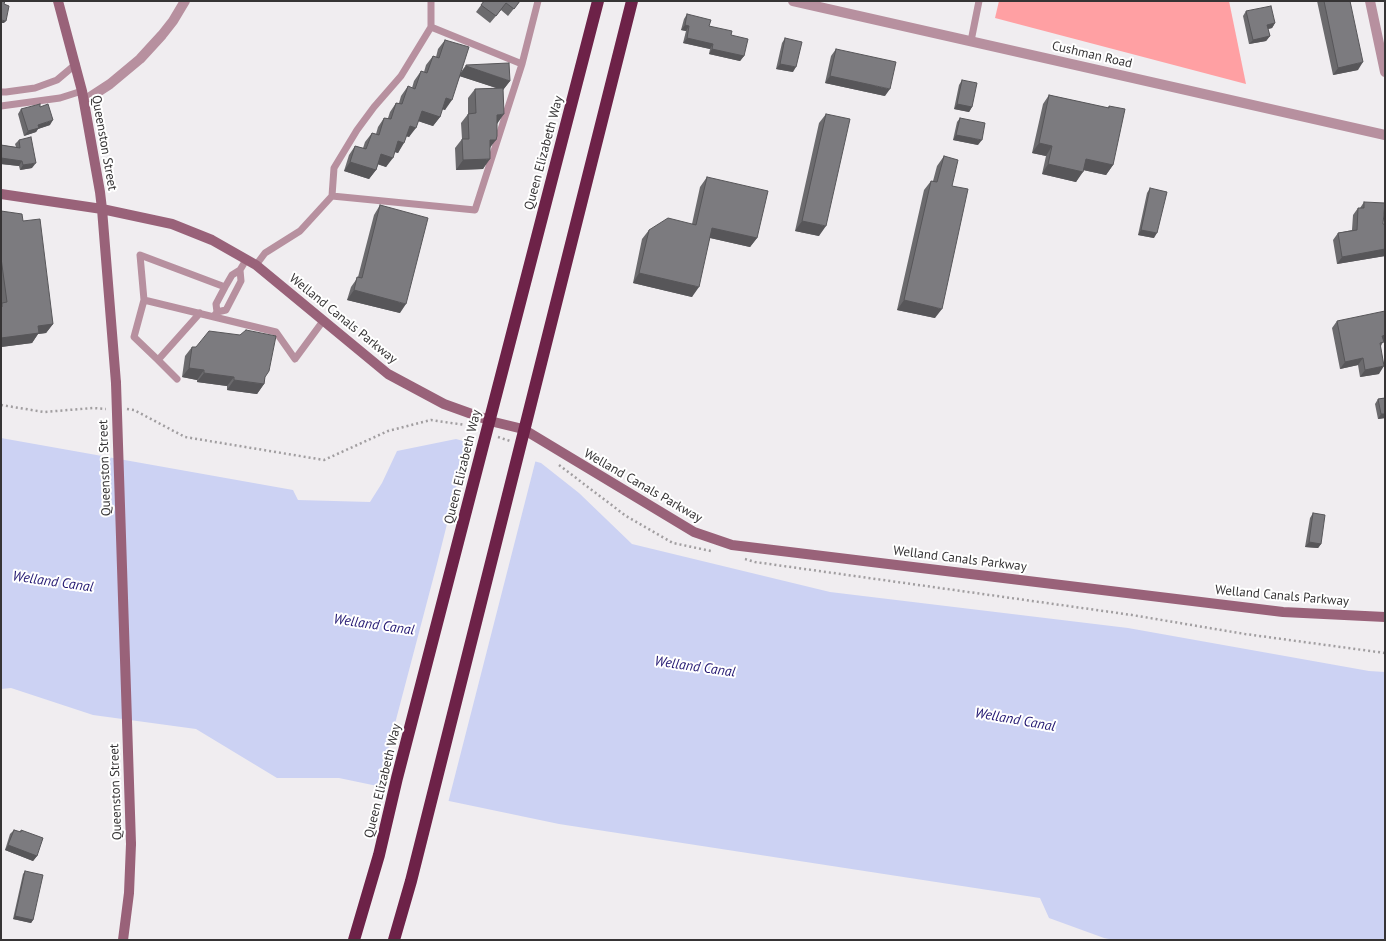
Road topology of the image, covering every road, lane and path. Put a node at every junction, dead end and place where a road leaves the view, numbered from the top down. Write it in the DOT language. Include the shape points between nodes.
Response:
graph roads {
  1 [pos="58,1"];
  2 [pos="184,1"];
  3 [pos="431,1"];
  4 [pos="538,1"];
  5 [pos="598,1"];
  6 [pos="632,1"];
  7 [pos="793,1"];
  8 [pos="979,1"];
  9 [pos="1370,1"];
  10 [pos="431,27"];
  11 [pos="971,41"];
  12 [pos="76,64"];
  13 [pos="522,64"];
  14 [pos="1385,72"];
  15 [pos="1,92"];
  16 [pos="83,96"];
  17 [pos="1,106"];
  18 [pos="1385,135"];
  19 [pos="1,194"];
  20 [pos="332,196"];
  21 [pos="102,209"];
  22 [pos="246,260"];
  23 [pos="256,265"];
  24 [pos="240,270"];
  25 [pos="225,287"];
  26 [pos="144,300"];
  27 [pos="200,313"];
  28 [pos="216,314"];
  29 [pos="323,321"];
  30 [pos="158,360"];
  31 [pos="177,379"];
  32 [pos="1385,617"];
  33 [pos="123,940"];
  34 [pos="354,940"];
  35 [pos="394,940"];
  1 -- 12 [label="main road, Queenston Street"];
  2 -- 16 [label="street" via="173,21 140,59 110,84"];
  3 -- 10 [label="lane"];
  4 -- 13 [label="lane"];
  5 -- 34 [label="highway, Queen Elizabeth Way, bridge" via="379,855"];
  6 -- 35 [label="highway, bridge" via="413,874"];
  7 -- 11 [label="street, Cushman Road"];
  8 -- 11 [label="lane"];
  9 -- 14 [label="street"];
  10 -- 13 [label="lane"];
  10 -- 20 [label="lane" via="400,76 357,130 334,168"];
  11 -- 18 [label="street, Cushman Road"];
  12 -- 15 [label="lane" via="57,80 35,88"];
  12 -- 16 [label="main road, Queenston Street"];
  13 -- 20 [label="lane" via="475,210"];
  16 -- 17 [label="lane"];
  16 -- 21 [label="main road, Queenston Street"];
  19 -- 21 [label="main road, Welland Canals Parkway"];
  20 -- 23 [label="lane" via="300,230 265,253"];
  21 -- 22 [label="main road, Welland Canals Parkway" via="172,224 212,240"];
  21 -- 33 [label="main road, Queenston Street, bridge" via="116,383 131,844 129,893"];
  22 -- 23 [label="main road, Welland Canals Parkway"];
  22 -- 24 [label="lane"];
  23 -- 29 [label="main road, Welland Canals Parkway"];
  24 -- 25 [label="lane" via="232,275"];
  24 -- 28 [label="lane" via="241,281 226,310"];
  25 -- 26 [label="lane" via="140,255"];
  25 -- 28 [label="lane" via="216,304"];
  26 -- 27 [label="lane"];
  26 -- 30 [label="lane" via="134,337"];
  27 -- 28 [label="lane"];
  27 -- 30 [label="lane"];
  28 -- 29 [label="lane" via="276,332 295,359"];
  29 -- 32 [label="main road, Welland Canals Parkway" via="388,374 444,404 494,422 523,429 694,532 732,545 1283,612"];
  30 -- 31 [label="lane"];
}
